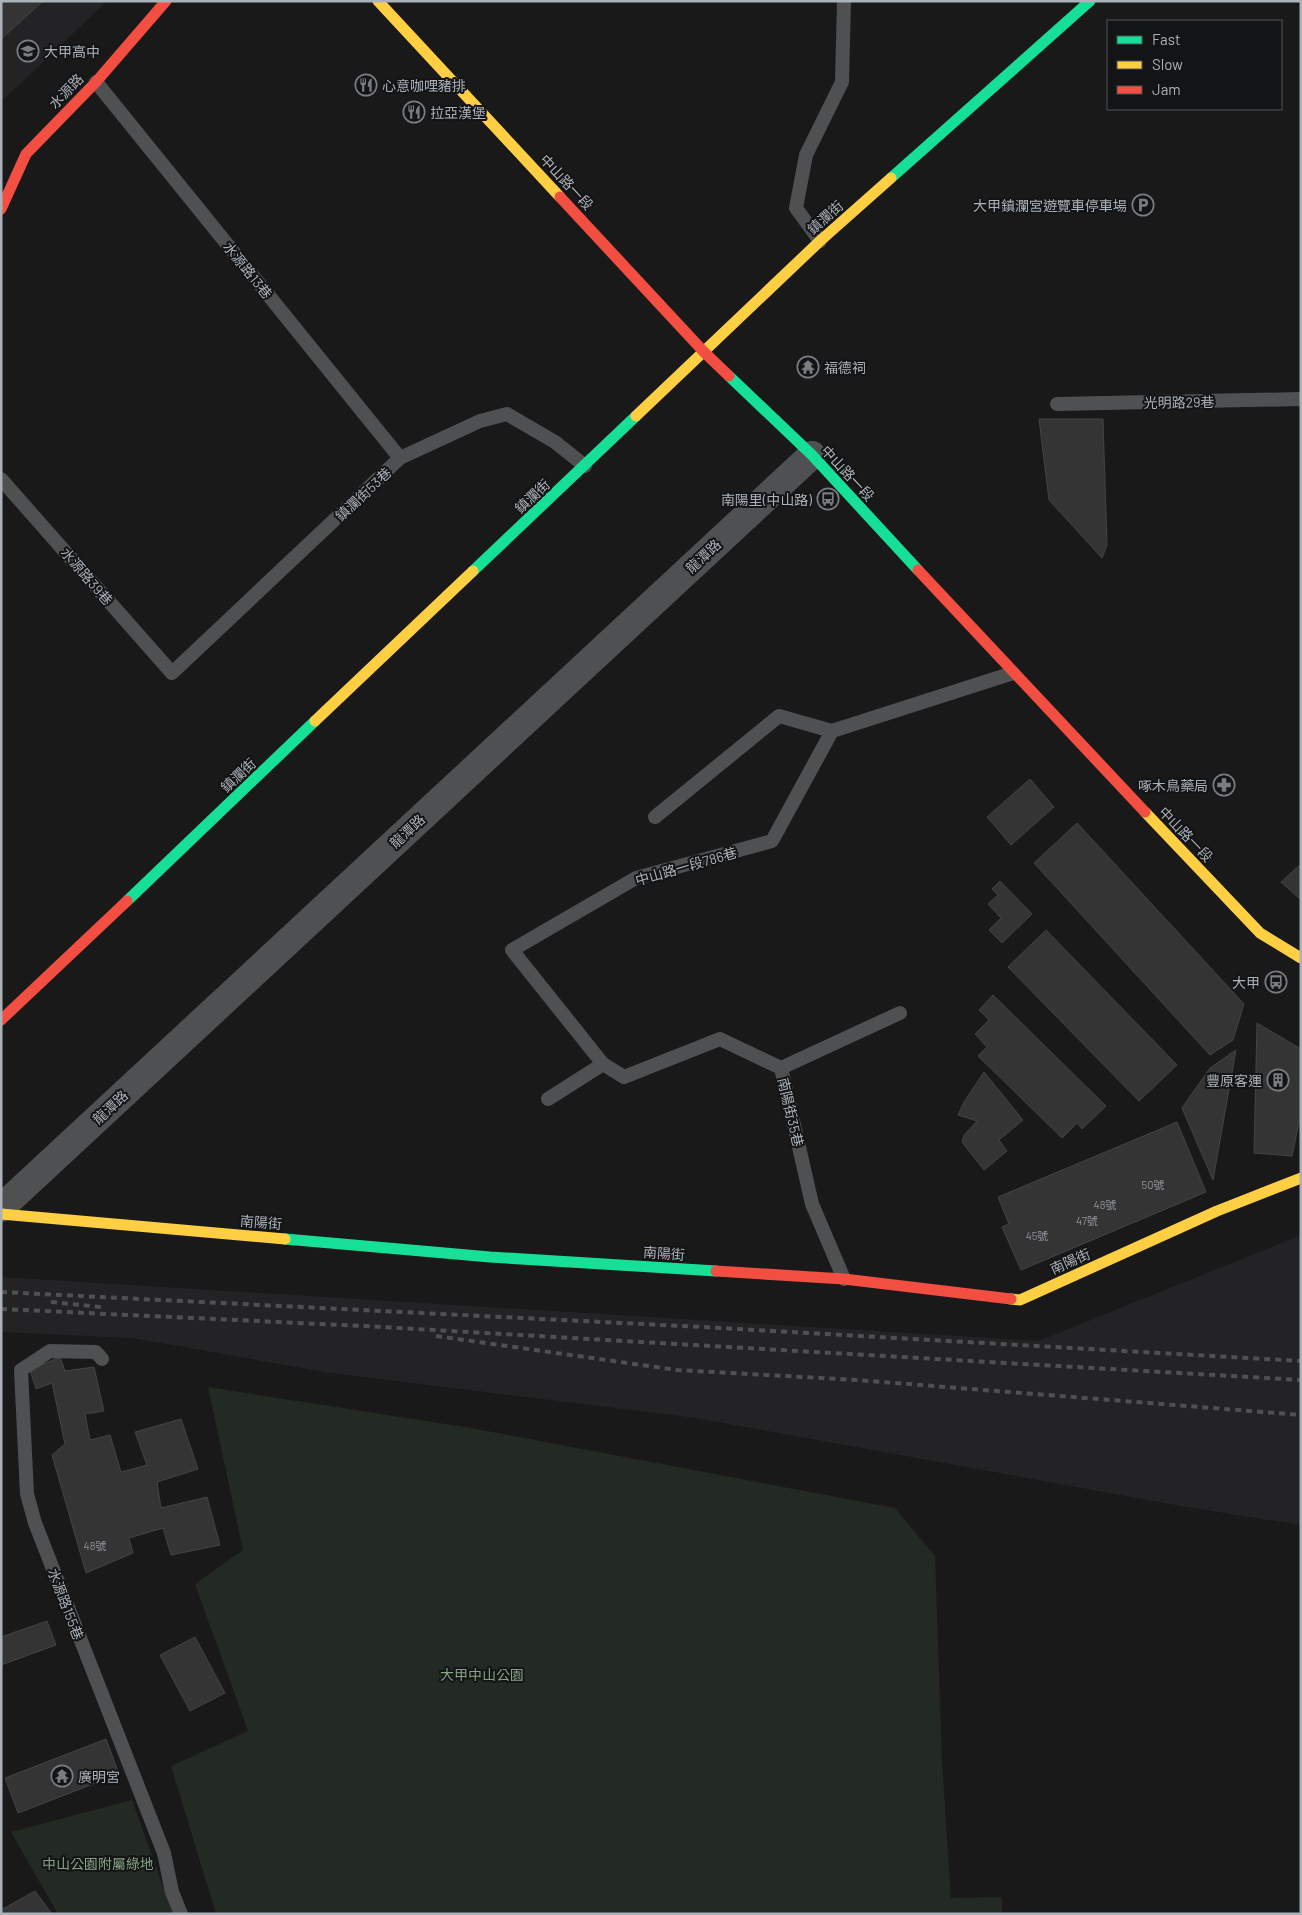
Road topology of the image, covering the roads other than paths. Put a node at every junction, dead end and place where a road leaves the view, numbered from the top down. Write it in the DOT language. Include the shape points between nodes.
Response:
graph roads {
  1 [pos="166,1"];
  2 [pos="378,1"];
  3 [pos="844,1"];
  4 [pos="1090,1"];
  5 [pos="96,82"];
  6 [pos="1,209"];
  7 [pos="820,241"];
  8 [pos="704,352"];
  9 [pos="1301,399"];
  10 [pos="1057,404"];
  11 [pos="812,455"];
  12 [pos="400,458"];
  13 [pos="585,466"];
  14 [pos="1,479"];
  15 [pos="172,673"];
  16 [pos="1013,673"];
  17 [pos="832,731"];
  18 [pos="655,817"];
  19 [pos="1301,958"];
  20 [pos="900,1013"];
  21 [pos="1,1020"];
  22 [pos="603,1064"];
  23 [pos="781,1068"];
  24 [pos="548,1099"];
  25 [pos="1301,1178"];
  26 [pos="1,1208"];
  27 [pos="1,1214"];
  28 [pos="844,1279"];
  29 [pos="102,1359"];
  30 [pos="181,1914"];
  1 -- 5 [label="street, 水源路"];
  2 -- 8 [label="street, 中山路一段"];
  3 -- 7 [label="lane" via="842,82 806,155 796,208"];
  4 -- 7 [label="street, 鎮瀾街"];
  5 -- 6 [label="street, 水源路" via="26,154"];
  5 -- 12 [label="lane, 水源路13巷"];
  7 -- 8 [label="street, 鎮瀾街"];
  8 -- 11 [label="street, 中山路一段"];
  8 -- 13 [label="street, 鎮瀾街"];
  9 -- 10 [label="lane, 光明路29巷"];
  11 -- 16 [label="street, 中山路一段"];
  11 -- 26 [label="street, 龍潭路"];
  12 -- 13 [label="lane, 鎮瀾街53巷" via="480,421 507,414 555,442"];
  12 -- 15 [label="lane, 鎮瀾街53巷"];
  13 -- 21 [label="street, 鎮瀾街"];
  14 -- 15 [label="lane, 水源路39巷"];
  16 -- 17 [label="lane"];
  16 -- 19 [label="street, 中山路一段" via="1260,933"];
  17 -- 18 [label="lane" via="779,716"];
  17 -- 22 [label="lane, 中山路一段786巷" via="772,841 636,878 512,950"];
  20 -- 23 [label="lane, 南陽街35巷"];
  22 -- 23 [label="lane" via="624,1077 720,1039"];
  22 -- 24 [label="lane"];
  23 -- 28 [label="lane, 南陽街35巷" via="812,1204"];
  25 -- 28 [label="street, 南陽街" via="1217,1211 1020,1300"];
  27 -- 28 [label="street, 南陽街" via="490,1257"];
  29 -- 30 [label="lane, 水源路155巷" via="96,1352 50,1352 21,1370 27,1494 35,1523 164,1853 172,1892"];
}
